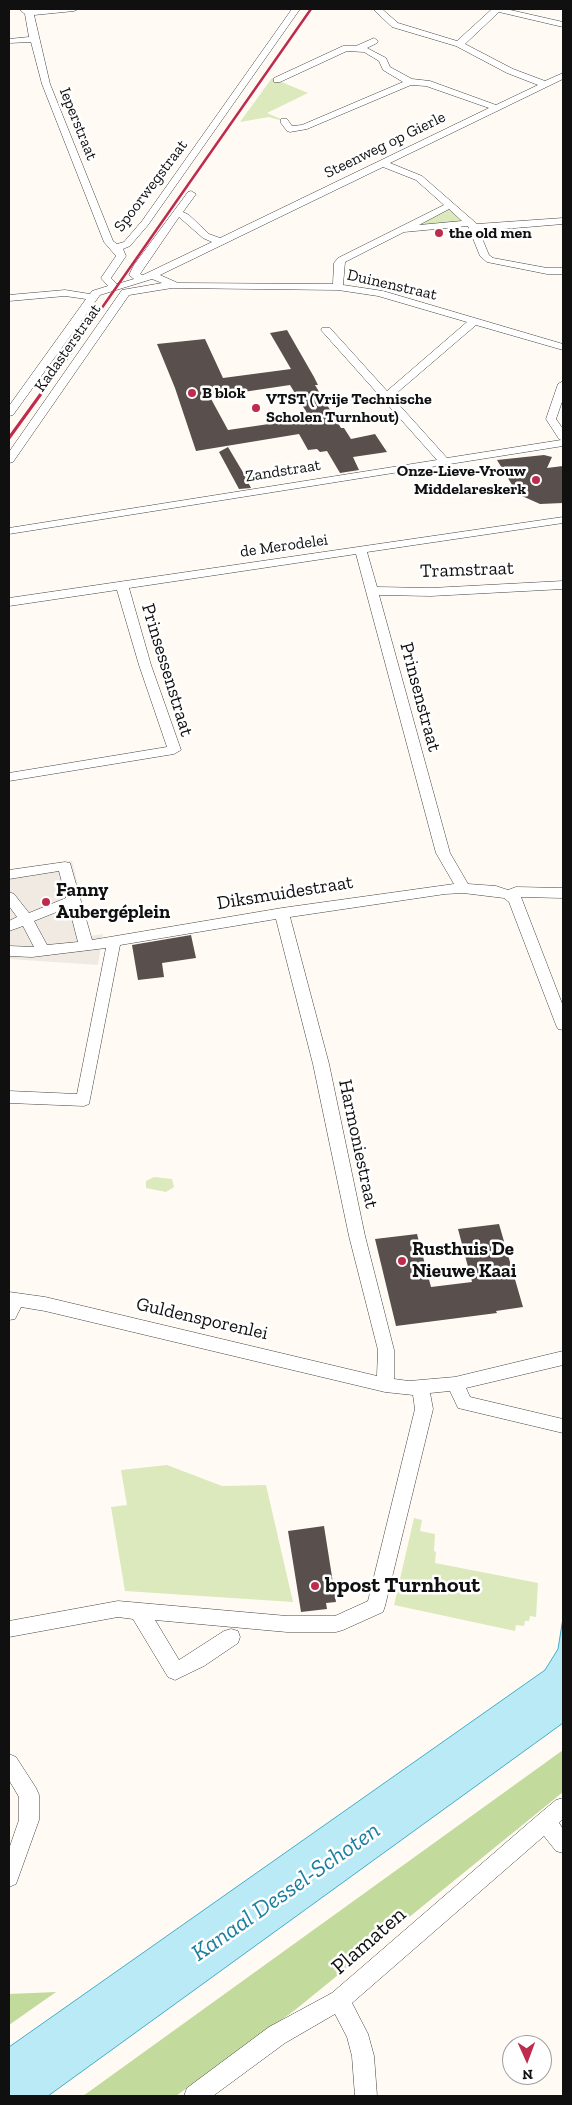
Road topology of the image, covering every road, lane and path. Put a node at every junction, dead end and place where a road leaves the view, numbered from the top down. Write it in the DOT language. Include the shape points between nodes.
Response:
graph roads {
  1 [pos="74,9"];
  2 [pos="296,9"];
  3 [pos="377,9"];
  4 [pos="497,9"];
  5 [pos="32,10"];
  6 [pos="513,10"];
  7 [pos="563,24"];
  8 [pos="34,39"];
  9 [pos="9,41"];
  10 [pos="374,41"];
  11 [pos="459,44"];
  12 [pos="357,49"];
  13 [pos="563,76"];
  14 [pos="277,80"];
  15 [pos="410,82"];
  16 [pos="546,84"];
  17 [pos="498,108"];
  18 [pos="284,121"];
  19 [pos="382,164"];
  20 [pos="191,194"];
  21 [pos="450,205"];
  22 [pos="177,213"];
  23 [pos="563,221"];
  24 [pos="473,225"];
  25 [pos="402,229"];
  26 [pos="221,242"];
  27 [pos="117,248"];
  28 [pos="563,271"];
  29 [pos="148,277"];
  30 [pos="172,285"];
  31 [pos="114,287"];
  32 [pos="338,287"];
  33 [pos="93,296"];
  34 [pos="9,298"];
  35 [pos="474,321"];
  36 [pos="326,330"];
  37 [pos="563,347"];
  38 [pos="563,384"];
  39 [pos="387,396"];
  40 [pos="9,413"];
  41 [pos="563,437"];
  42 [pos="563,442"];
  43 [pos="9,460"];
  44 [pos="445,462"];
  45 [pos="563,520"];
  46 [pos="9,531"];
  47 [pos="361,551"];
  48 [pos="563,585"];
  49 [pos="122,586"];
  50 [pos="372,591"];
  51 [pos="9,602"];
  52 [pos="9,777"];
  53 [pos="9,874"];
  54 [pos="464,888"];
  55 [pos="563,893"];
  56 [pos="509,895"];
  57 [pos="9,897"];
  58 [pos="74,900"];
  59 [pos="282,913"];
  60 [pos="26,919"];
  61 [pos="9,926"];
  62 [pos="114,942"];
  63 [pos="86,946"];
  64 [pos="9,951"];
  65 [pos="43,951"];
  66 [pos="563,1026"];
  67 [pos="9,1097"];
  68 [pos="11,1304"];
  69 [pos="563,1358"];
  70 [pos="455,1384"];
  71 [pos="385,1385"];
  72 [pos="420,1387"];
  73 [pos="563,1426"];
  74 [pos="139,1611"];
  75 [pos="9,1629"];
  76 [pos="231,1637"];
  77 [pos="9,1763"];
  78 [pos="563,1807"];
  79 [pos="545,1822"];
  80 [pos="563,1844"];
  81 [pos="9,1876"];
  82 [pos="339,2000"];
  83 [pos="195,2096"];
  84 [pos="366,2096"];
  1 -- 5 [label="street"];
  2 -- 27 [label="street, Spoorwegstraat" via="145,223 127,244"];
  3 -- 11 [label="street" via="396,25"];
  4 -- 6 [label="street"];
  4 -- 11 [label="street"];
  5 -- 8 [label="street, Ieperstraat"];
  6 -- 7 [label="street"];
  8 -- 9 [label="street"];
  8 -- 27 [label="street, Ieperstraat" via="46,84 109,242"];
  10 -- 12 [label="street"];
  11 -- 16 [label="street" via="510,71"];
  12 -- 14 [label="street" via="346,48"];
  12 -- 15 [label="street" via="384,60 386,68"];
  13 -- 16 [label="street, Steenweg op Gierle"];
  15 -- 17 [label="street" via="427,83"];
  15 -- 18 [label="street" via="304,127 290,129"];
  16 -- 17 [label="street, Steenweg op Gierle"];
  17 -- 19 [label="street, Steenweg op Gierle"];
  19 -- 21 [label="street" via="419,178"];
  19 -- 26 [label="street, Steenweg op Gierle"];
  20 -- 22 [label="street"];
  21 -- 24 [label="street"];
  21 -- 25 [label="street"];
  22 -- 26 [label="street" via="206,236"];
  22 -- 29 [label="street" via="134,275"];
  23 -- 24 [label="street"];
  24 -- 25 [label="street"];
  24 -- 28 [label="street" via="485,256 490,260"];
  25 -- 32 [label="street" via="341,260"];
  26 -- 29 [label="street, Steenweg op Gierle"];
  27 -- 31 [label="street, Spoorwegstraat" via="121,256 106,278"];
  29 -- 30 [label="street, Duinenstraat"];
  29 -- 31 [label="street, Steenweg op Gierle"];
  30 -- 32 [label="street, Duinenstraat"];
  30 -- 43 [label="street, Kadasterstraat" via="126,292"];
  31 -- 33 [label="street"];
  32 -- 35 [label="street, Duinenstraat" via="379,294"];
  33 -- 34 [label="street" via="65,293"];
  33 -- 40 [label="street"];
  35 -- 37 [label="street, Duinenstraat"];
  35 -- 39 [label="street"];
  36 -- 39 [label="street"];
  38 -- 41 [label="street" via="551,420"];
  39 -- 44 [label="street"];
  42 -- 44 [label="street, Zandstraat"];
  44 -- 46 [label="street, Zandstraat"];
  45 -- 47 [label="street, de Merodelei"];
  47 -- 49 [label="street, de Merodelei"];
  47 -- 50 [label="street, Prinsenstraat"];
  48 -- 50 [label="street, Tramstraat" via="431,592"];
  49 -- 51 [label="street, de Merodelei"];
  49 -- 52 [label="street, Prinsessenstraat" via="174,750"];
  50 -- 54 [label="street, Prinsenstraat" via="443,853"];
  53 -- 58 [label="street" via="65,866"];
  54 -- 56 [label="street, Diksmuidestraat"];
  54 -- 59 [label="street, Diksmuidestraat"];
  55 -- 56 [label="street, Diksmuidestraat" via="516,892"];
  56 -- 66 [label="street" via="515,900"];
  57 -- 60 [label="street"];
  58 -- 60 [label="street"];
  58 -- 63 [label="street"];
  59 -- 62 [label="street, Diksmuidestraat"];
  59 -- 71 [label="street, Harmoniestraat" via="386,1350"];
  60 -- 61 [label="street"];
  60 -- 65 [label="street"];
  62 -- 63 [label="street, Diksmuidestraat"];
  62 -- 67 [label="street" via="84,1100"];
  63 -- 65 [label="street, Diksmuidestraat"];
  64 -- 65 [label="street, Diksmuidestraat"];
  68 -- 71 [label="street, Guldensporenlei" via="45,1304"];
  69 -- 70 [label="street, Guldensporenlei"];
  70 -- 72 [label="street, Guldensporenlei"];
  70 -- 73 [label="street" via="464,1403"];
  71 -- 72 [label="street, Guldensporenlei"];
  72 -- 74 [label="street" via="424,1409 376,1606 336,1624 287,1624"];
  74 -- 75 [label="street" via="118,1609"];
  74 -- 76 [label="street" via="175,1671"];
  77 -- 81 [label="street" via="30,1795 28,1820"];
  78 -- 79 [label="street, Plamaten"];
  79 -- 80 [label="street"];
  79 -- 82 [label="street, Plamaten"];
  82 -- 83 [label="street, Plamaten" via="277,2035"];
  82 -- 84 [label="street" via="357,2034 363,2056"];
}
